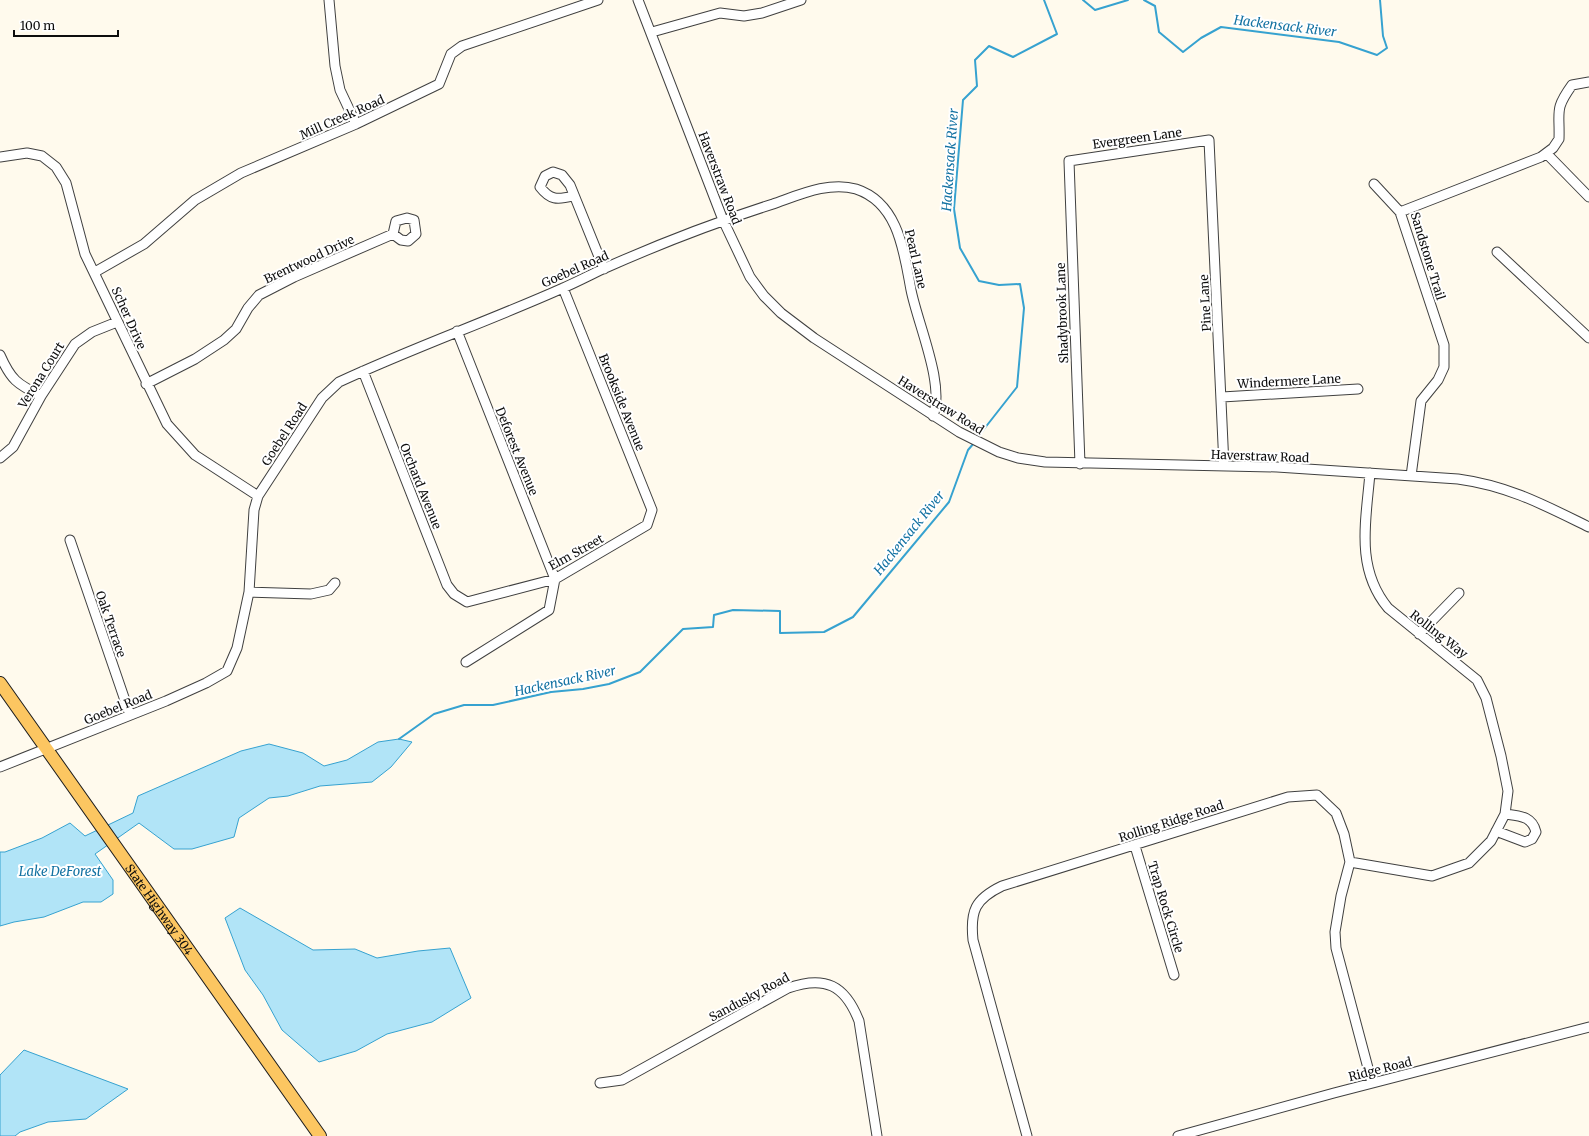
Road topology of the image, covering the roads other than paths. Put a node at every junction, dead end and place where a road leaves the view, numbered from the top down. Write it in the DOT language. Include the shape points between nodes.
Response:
graph roads {
  1 [pos="329,0"];
  2 [pos="598,0"];
  3 [pos="638,0"];
  4 [pos="801,0"];
  5 [pos="652,32"];
  6 [pos="1589,82"];
  7 [pos="356,124"];
  8 [pos="1209,140"];
  9 [pos="1547,154"];
  10 [pos="0,157"];
  11 [pos="1069,160"];
  12 [pos="1374,184"];
  13 [pos="573,196"];
  14 [pos="1589,197"];
  15 [pos="1400,212"];
  16 [pos="723,220"];
  17 [pos="392,234"];
  18 [pos="1497,252"];
  19 [pos="604,269"];
  20 [pos="95,272"];
  21 [pos="563,288"];
  22 [pos="117,322"];
  23 [pos="457,331"];
  24 [pos="1589,338"];
  25 [pos="0,356"];
  26 [pos="363,371"];
  27 [pos="146,384"];
  28 [pos="1358,389"];
  29 [pos="41,396"];
  30 [pos="1222,398"];
  31 [pos="933,416"];
  32 [pos="0,458"];
  33 [pos="1080,464"];
  34 [pos="1224,466"];
  35 [pos="1370,473"];
  36 [pos="1411,476"];
  37 [pos="258,496"];
  38 [pos="647,525"];
  39 [pos="1589,527"];
  40 [pos="70,540"];
  41 [pos="555,579"];
  42 [pos="335,583"];
  43 [pos="249,592"];
  44 [pos="1459,593"];
  45 [pos="467,602"];
  46 [pos="1419,634"];
  47 [pos="466,662"];
  48 [pos="0,683"];
  49 [pos="130,715"];
  50 [pos="46,748"];
  51 [pos="0,767"];
  52 [pos="1505,814"];
  53 [pos="1496,831"];
  54 [pos="1135,846"];
  55 [pos="1350,862"];
  56 [pos="1174,975"];
  57 [pos="1589,1027"];
  58 [pos="600,1083"];
  59 [pos="1372,1083"];
  60 [pos="320,1136"];
  61 [pos="877,1136"];
  62 [pos="1027,1136"];
  63 [pos="1178,1136"];
  1 -- 7 [label="street" via="335,66 340,90"];
  2 -- 7 [label="street, Mill Creek Road" via="462,46 451,54 439,84"];
  3 -- 5 [label="street, Haverstraw Road"];
  4 -- 5 [label="street" via="750,15 720,12"];
  5 -- 16 [label="street, Haverstraw Road"];
  6 -- 9 [label="street" via="1572,86 1561,101 1558,112 1559,139"];
  7 -- 20 [label="street, Mill Creek Road" via="240,173 195,200 144,244"];
  8 -- 11 [label="street, Evergreen Lane"];
  8 -- 30 [label="street, Pine Lane"];
  9 -- 14 [label="street"];
  9 -- 15 [label="street, Sandstone Trail"];
  10 -- 20 [label="street, Scher Drive" via="27,153 42,156 56,167 66,183 86,254"];
  11 -- 33 [label="street, Shadybrook Lane"];
  12 -- 15 [label="street"];
  13 -- 19 [label="street"];
  15 -- 36 [label="street, Sandstone Trail" via="1444,345 1444,367 1438,380 1421,401"];
  16 -- 19 [label="street, Goebel Road"];
  16 -- 31 [label="street, Haverstraw Road" via="750,277 781,313 814,338"];
  16 -- 31 [label="street, Pearl Lane" via="823,188 857,190 884,207 892,217 899,234 915,309 932,369 937,394"];
  17 -- 27 [label="street, Brentwood Drive" via="294,277 260,295 248,308 236,329 224,340 195,359"];
  18 -- 24 [label="street"];
  19 -- 21 [label="street, Goebel Road"];
  20 -- 22 [label="street, Scher Drive"];
  21 -- 23 [label="street, Goebel Road"];
  21 -- 38 [label="street, Brookside Avenue" via="649,500 652,510"];
  22 -- 27 [label="street, Scher Drive"];
  22 -- 29 [label="street, Verona Court" via="92,332 75,344"];
  23 -- 26 [label="street, Goebel Road"];
  23 -- 41 [label="street, Deforest Avenue"];
  25 -- 29 [label="street" via="8,374 23,387"];
  26 -- 37 [label="street, Goebel Road" via="339,382 322,398"];
  26 -- 45 [label="street, Orchard Avenue" via="447,585 454,594"];
  27 -- 37 [label="street, Scher Drive" via="167,424 195,455"];
  28 -- 30 [label="street, Windermere Lane"];
  29 -- 32 [label="street, Verona Court" via="13,447"];
  30 -- 34 [label="street, Pine Lane"];
  31 -- 33 [label="street, Haverstraw Road" via="978,443 999,452 1018,458"];
  33 -- 34 [label="street, Haverstraw Road"];
  34 -- 35 [label="street, Haverstraw Road"];
  35 -- 36 [label="street, Haverstraw Road"];
  35 -- 46 [label="street, Rolling Way" via="1364,536 1367,567 1377,595 1388,608"];
  36 -- 39 [label="street, Haverstraw Road" via="1458,479 1500,487"];
  37 -- 43 [label="street, Goebel Road" via="254,510"];
  38 -- 41 [label="street, Elm Street"];
  40 -- 49 [label="street, Oak Terrace"];
  41 -- 45 [label="street, Elm Street"];
  41 -- 47 [label="street" via="549,610"];
  42 -- 43 [label="street" via="329,590 311,594"];
  43 -- 49 [label="street, Goebel Road" via="237,648 227,671 206,683"];
  44 -- 46 [label="street"];
  46 -- 52 [label="street, Rolling Way" via="1477,680 1486,698 1508,791"];
  48 -- 50 [label="main road, State Highway 304"];
  49 -- 50 [label="street, Goebel Road"];
  50 -- 51 [label="street, Goebel Road"];
  50 -- 60 [label="main road, State Highway 304"];
  52 -- 53 [label="street, Rolling Way"];
  52 -- 53 [label="street" via="1527,818 1534,823 1536,832 1532,839 1525,842"];
  53 -- 55 [label="street, Rolling Way" via="1491,841 1469,862 1432,876"];
  54 -- 55 [label="street, Rolling Ridge Road" via="1288,797 1317,795 1336,813"];
  54 -- 56 [label="street, Trap Rock Circle"];
  54 -- 62 [label="street, Rolling Ridge Road" via="1002,886 987,893 975,906 973,940"];
  55 -- 59 [label="street, Rolling Ridge Road" via="1341,896 1335,942"];
  57 -- 59 [label="street, Ridge Road"];
  58 -- 61 [label="street, Sandusky Road" via="622,1080 788,988 804,982 823,982 847,997 854,1006 859,1021"];
  59 -- 63 [label="street, Ridge Road"];
}
